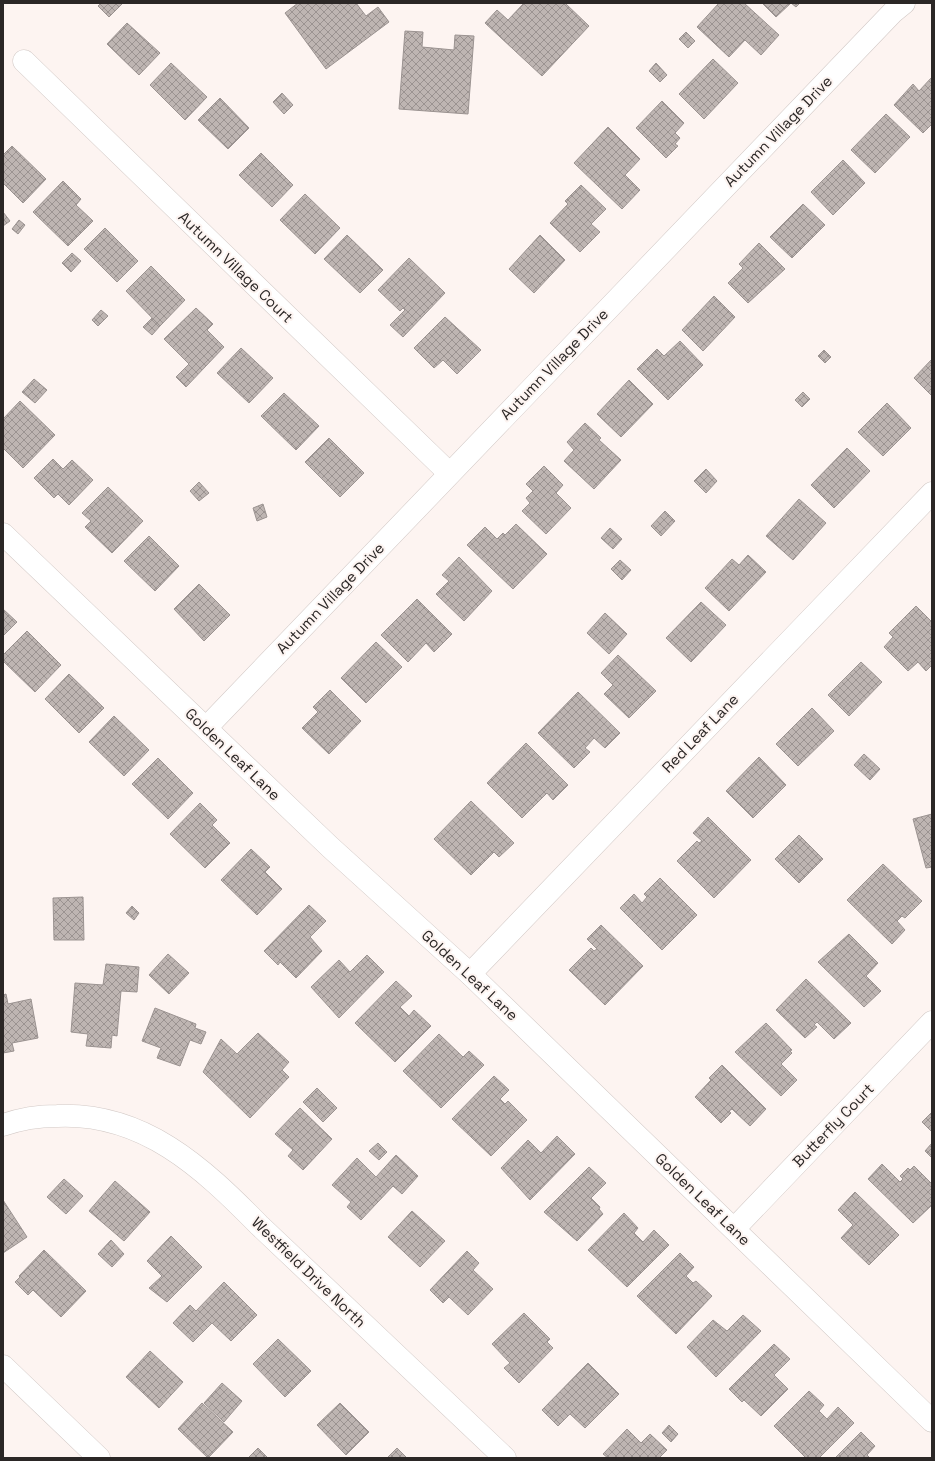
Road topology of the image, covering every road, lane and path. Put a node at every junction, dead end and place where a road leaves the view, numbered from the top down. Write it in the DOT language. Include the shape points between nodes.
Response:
graph roads {
  1 [pos="904,3"];
  2 [pos="24,61"];
  3 [pos="449,473"];
  4 [pos="932,493"];
  5 [pos="3,534"];
  6 [pos="206,728"];
  7 [pos="470,974"];
  8 [pos="932,1022"];
  9 [pos="3,1125"];
  10 [pos="734,1229"];
  11 [pos="3,1366"];
  12 [pos="932,1421"];
  13 [pos="99,1458"];
  14 [pos="505,1458"];
  1 -- 3 [label="street, Autumn Village Drive"];
  2 -- 3 [label="street, Autumn Village Court"];
  3 -- 6 [label="street, Autumn Village Drive"];
  4 -- 7 [label="street, Red Leaf Lane"];
  5 -- 6 [label="street, Golden Leaf Lane"];
  6 -- 7 [label="street, Golden Leaf Lane" via="330,847"];
  7 -- 10 [label="street, Golden Leaf Lane"];
  8 -- 10 [label="street, Butterfly Court"];
  9 -- 14 [label="street, Westfield Drive North" via="47,1116 92,1116 140,1130 169,1146 231,1196"];
  10 -- 12 [label="street, Golden Leaf Lane"];
  11 -- 13 [label="street"];
}
